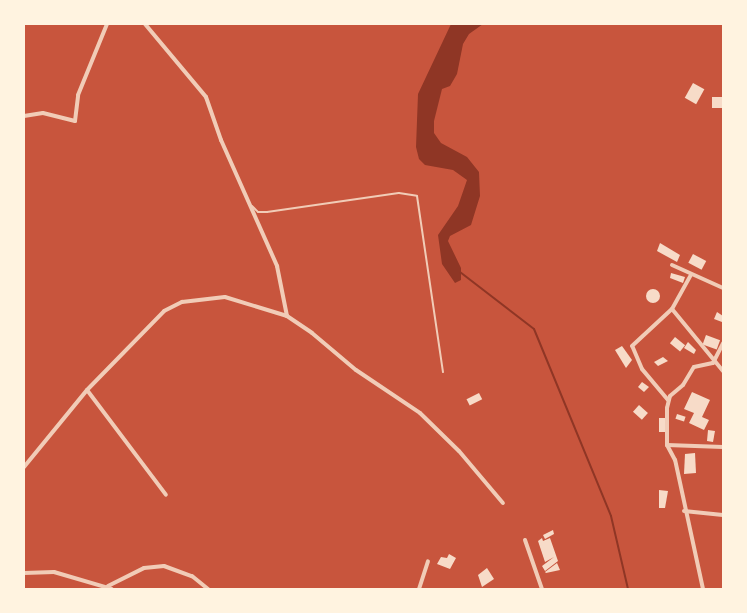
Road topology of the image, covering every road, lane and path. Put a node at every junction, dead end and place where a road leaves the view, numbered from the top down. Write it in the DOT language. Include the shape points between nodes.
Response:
graph roads {
  1 [pos="107,24"];
  2 [pos="145,24"];
  3 [pos="24,116"];
  4 [pos="250,204"];
  5 [pos="672,265"];
  6 [pos="691,275"];
  7 [pos="723,288"];
  8 [pos="672,309"];
  9 [pos="288,316"];
  10 [pos="723,343"];
  11 [pos="714,363"];
  12 [pos="723,371"];
  13 [pos="443,372"];
  14 [pos="87,390"];
  15 [pos="668,400"];
  16 [pos="667,445"];
  17 [pos="723,447"];
  18 [pos="24,468"];
  19 [pos="166,494"];
  20 [pos="503,503"];
  21 [pos="684,511"];
  22 [pos="723,515"];
  23 [pos="525,540"];
  24 [pos="428,561"];
  25 [pos="24,573"];
  26 [pos="110,588"];
  27 [pos="208,589"];
  28 [pos="419,589"];
  29 [pos="542,589"];
  30 [pos="703,589"];
  1 -- 3 [label="street" via="78,95 75,121 43,113"];
  2 -- 4 [label="street" via="206,97"];
  4 -- 9 [label="street" via="276,266"];
  4 -- 13 [label="lane" via="258,212 267,212 399,193 417,196"];
  5 -- 6 [label="street"];
  6 -- 7 [label="street" via="708,279"];
  6 -- 8 [label="street"];
  8 -- 11 [label="street"];
  8 -- 15 [label="street" via="632,346 642,369"];
  9 -- 14 [label="street" via="225,297 182,302 164,311"];
  9 -- 20 [label="street" via="372,382 420,413 459,451"];
  10 -- 11 [label="street"];
  11 -- 12 [label="street"];
  11 -- 15 [label="street" via="694,367"];
  14 -- 18 [label="street"];
  14 -- 19 [label="street"];
  15 -- 16 [label="street"];
  16 -- 17 [label="street"];
  16 -- 21 [label="street" via="675,460"];
  21 -- 22 [label="street"];
  21 -- 30 [label="street"];
  23 -- 29 [label="street"];
  24 -- 28 [label="street"];
  25 -- 26 [label="street" via="54,572"];
  26 -- 27 [label="street" via="144,568 164,566 192,576"];
}
